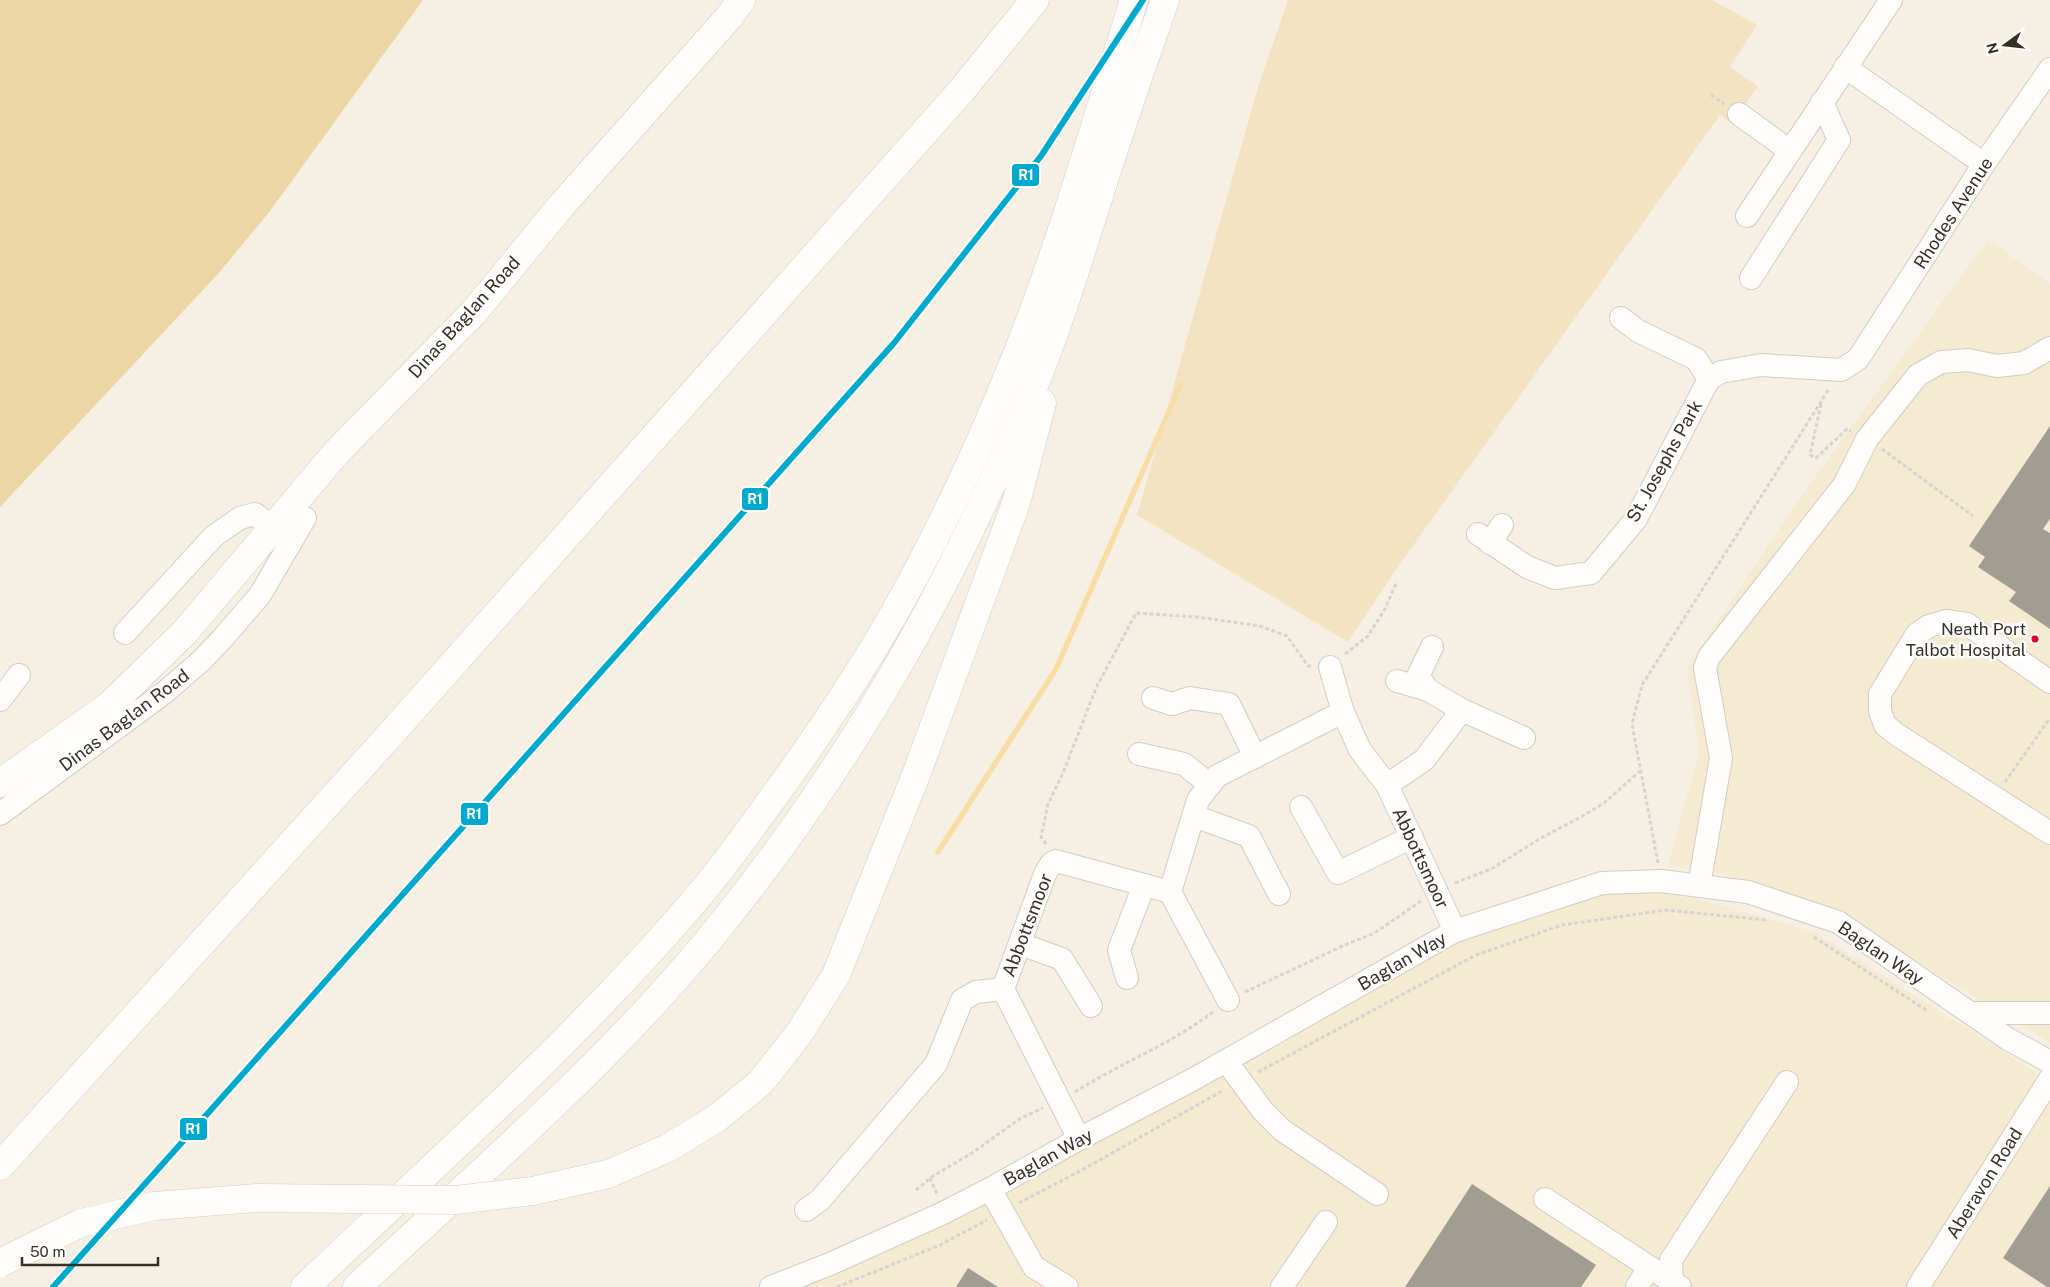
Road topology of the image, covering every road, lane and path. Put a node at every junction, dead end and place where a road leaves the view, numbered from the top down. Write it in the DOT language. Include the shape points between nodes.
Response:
graph roads {
  1 [pos="741,0"];
  2 [pos="1035,0"];
  3 [pos="1134,0"];
  4 [pos="1165,0"];
  5 [pos="1891,0"];
  6 [pos="1845,67"];
  7 [pos="2050,69"];
  8 [pos="1822,102"];
  9 [pos="1739,114"];
  10 [pos="1790,151"];
  11 [pos="1984,164"];
  12 [pos="1747,216"];
  13 [pos="1075,270"];
  14 [pos="1750,278"];
  15 [pos="1629,332"];
  16 [pos="2050,348"];
  17 [pos="1849,365"];
  18 [pos="1709,379"];
  19 [pos="305,518"];
  20 [pos="273,528"];
  21 [pos="1490,534"];
  22 [pos="1397,581"];
  23 [pos="125,633"];
  24 [pos="1432,647"];
  25 [pos="1330,667"];
  26 [pos="19,675"];
  27 [pos="1397,681"];
  28 [pos="2050,682"];
  29 [pos="1428,690"];
  30 [pos="1153,698"];
  31 [pos="0,700"];
  32 [pos="1462,710"];
  33 [pos="1343,712"];
  34 [pos="2050,718"];
  35 [pos="1524,738"];
  36 [pos="1139,754"];
  37 [pos="1255,757"];
  38 [pos="1640,771"];
  39 [pos="0,783"];
  40 [pos="1210,785"];
  41 [pos="1387,785"];
  42 [pos="1993,796"];
  43 [pos="1301,807"];
  44 [pos="0,814"];
  45 [pos="1194,816"];
  46 [pos="2050,833"];
  47 [pos="1412,837"];
  48 [pos="1661,881"];
  49 [pos="1144,885"];
  50 [pos="1699,886"];
  51 [pos="1436,890"];
  52 [pos="1170,892"];
  53 [pos="1279,894"];
  54 [pos="1773,923"];
  55 [pos="1455,931"];
  56 [pos="1806,934"];
  57 [pos="1020,944"];
  58 [pos="1127,978"];
  59 [pos="1003,989"];
  60 [pos="1228,1000"];
  61 [pos="1091,1006"];
  62 [pos="1927,1010"];
  63 [pos="2050,1012"];
  64 [pos="1971,1013"];
  65 [pos="1226,1061"];
  66 [pos="2050,1062"];
  67 [pos="2050,1078"];
  68 [pos="1240,1081"];
  69 [pos="1787,1082"];
  70 [pos="1060,1101"];
  71 [pos="1080,1139"];
  72 [pos="0,1166"];
  73 [pos="990,1189"];
  74 [pos="916,1190"];
  75 [pos="1377,1194"];
  76 [pos="1545,1199"];
  77 [pos="806,1210"];
  78 [pos="1002,1212"];
  79 [pos="1326,1222"];
  80 [pos="0,1263"];
  81 [pos="1650,1267"];
  82 [pos="1676,1284"];
  83 [pos="305,1287"];
  84 [pos="358,1287"];
  85 [pos="771,1287"];
  86 [pos="837,1287"];
  87 [pos="1067,1287"];
  88 [pos="1282,1287"];
  89 [pos="1638,1287"];
  90 [pos="1918,1287"];
  1 -- 20 [label="main road, Dinas Baglan Road" via="561,206 474,312 336,453"];
  2 -- 72 [label="main road" via="962,90 587,513"];
  3 -- 83 [label="main road" via="1050,262 977,449 876,644 818,735 753,826 686,911 614,991 480,1123"];
  4 -- 13 [label="main road"];
  5 -- 6 [label="street"];
  6 -- 8 [label="street"];
  6 -- 11 [label="street"];
  7 -- 11 [label="street, Rhodes Avenue"];
  8 -- 10 [label="street"];
  8 -- 14 [label="street" via="1839,140"];
  9 -- 10 [label="street"];
  10 -- 12 [label="street"];
  11 -- 17 [label="street, Rhodes Avenue"];
  13 -- 80 [label="main road, bridge" via="1016,504 916,775 836,975 798,1035 760,1082 717,1118 668,1148 608,1174 534,1191 456,1200 257,1198 154,1206 81,1223"];
  13 -- 84 [label="main road" via="1042,365 1006,453 949,572 902,660 844,756 781,847 714,933 641,1016"];
  15 -- 18 [label="street, St. Josephs Park" via="1696,359"];
  16 -- 50 [label="street" via="2024,363 1997,366 1968,360 1941,362 1918,375 1867,439 1844,485 1709,657 1706,668 1721,758"];
  17 -- 18 [label="street, St. Josephs Park" via="1761,365 1721,372"];
  17 -- 38 [label="path" via="1642,685 1632,724"];
  18 -- 21 [label="street, St. Josephs Park" via="1636,519 1590,573 1555,578 1527,567"];
  19 -- 44 [label="street, Dinas Baglan Road" via="260,594 202,660 164,693"];
  20 -- 23 [label="street" via="255,514 240,518 214,536"];
  20 -- 39 [label="main road, Dinas Baglan Road" via="185,632 110,706"];
  22 -- 25 [label="path" via="1368,636"];
  24 -- 29 [label="street" via="1418,676"];
  25 -- 33 [label="street, Abbottsmoor"];
  26 -- 31 [label="street"];
  27 -- 29 [label="street"];
  28 -- 42 [label="street" via="1967,624 1946,622 1928,626 1917,634 1880,694 1880,711 1885,725"];
  29 -- 32 [label="street"];
  30 -- 37 [label="street" via="1172,704 1190,698 1229,704"];
  32 -- 35 [label="street"];
  32 -- 41 [label="street, Abbottsmoor" via="1424,760"];
  33 -- 37 [label="street"];
  33 -- 41 [label="street, Abbottsmoor" via="1360,750"];
  34 -- 42 [label="path"];
  36 -- 40 [label="street" via="1184,764"];
  37 -- 40 [label="street" via="1217,776"];
  38 -- 48 [label="path"];
  38 -- 51 [label="path" via="1581,817 1490,868"];
  40 -- 45 [label="street" via="1198,800"];
  41 -- 47 [label="street, Abbottsmoor"];
  42 -- 46 [label="street"];
  43 -- 47 [label="street" via="1338,873"];
  45 -- 52 [label="street"];
  45 -- 53 [label="street" via="1249,836"];
  47 -- 51 [label="street, Abbottsmoor"];
  48 -- 50 [label="street, Baglan Way"];
  48 -- 55 [label="street, Baglan Way" via="1602,883"];
  49 -- 52 [label="street, Abbottsmoor"];
  49 -- 57 [label="street, Abbottsmoor" via="1056,861 1045,874"];
  49 -- 58 [label="street" via="1119,950"];
  50 -- 64 [label="street, Baglan Way" via="1748,892 1838,922"];
  51 -- 55 [label="street, Abbottsmoor"];
  51 -- 60 [label="path" via="1373,934"];
  52 -- 60 [label="street"];
  54 -- 68 [label="path" via="1666,910 1562,925 1476,955"];
  55 -- 65 [label="street, Baglan Way"];
  56 -- 62 [label="path"];
  57 -- 59 [label="street, Abbottsmoor"];
  57 -- 61 [label="street" via="1062,958"];
  59 -- 70 [label="street, Abbottsmoor"];
  59 -- 77 [label="street" via="976,992 962,1000 936,1064 820,1200"];
  60 -- 70 [label="path" via="1198,1023"];
  63 -- 64 [label="street"];
  64 -- 66 [label="street, Baglan Way" via="2008,1039"];
  65 -- 68 [label="street"];
  65 -- 71 [label="street, Baglan Way"];
  67 -- 90 [label="street, Aberavon Road"];
  68 -- 75 [label="street" via="1282,1130"];
  68 -- 78 [label="path"];
  69 -- 82 [label="street" via="1671,1260"];
  70 -- 71 [label="street, Abbottsmoor"];
  70 -- 74 [label="path" via="1021,1118"];
  71 -- 73 [label="street, Baglan Way"];
  73 -- 78 [label="street"];
  73 -- 85 [label="street, Baglan Way" via="830,1264"];
  76 -- 81 [label="street"];
  78 -- 86 [label="path" via="940,1245"];
  78 -- 87 [label="street" via="1034,1267"];
  79 -- 88 [label="street"];
  81 -- 82 [label="street"];
  81 -- 89 [label="street"];
}
